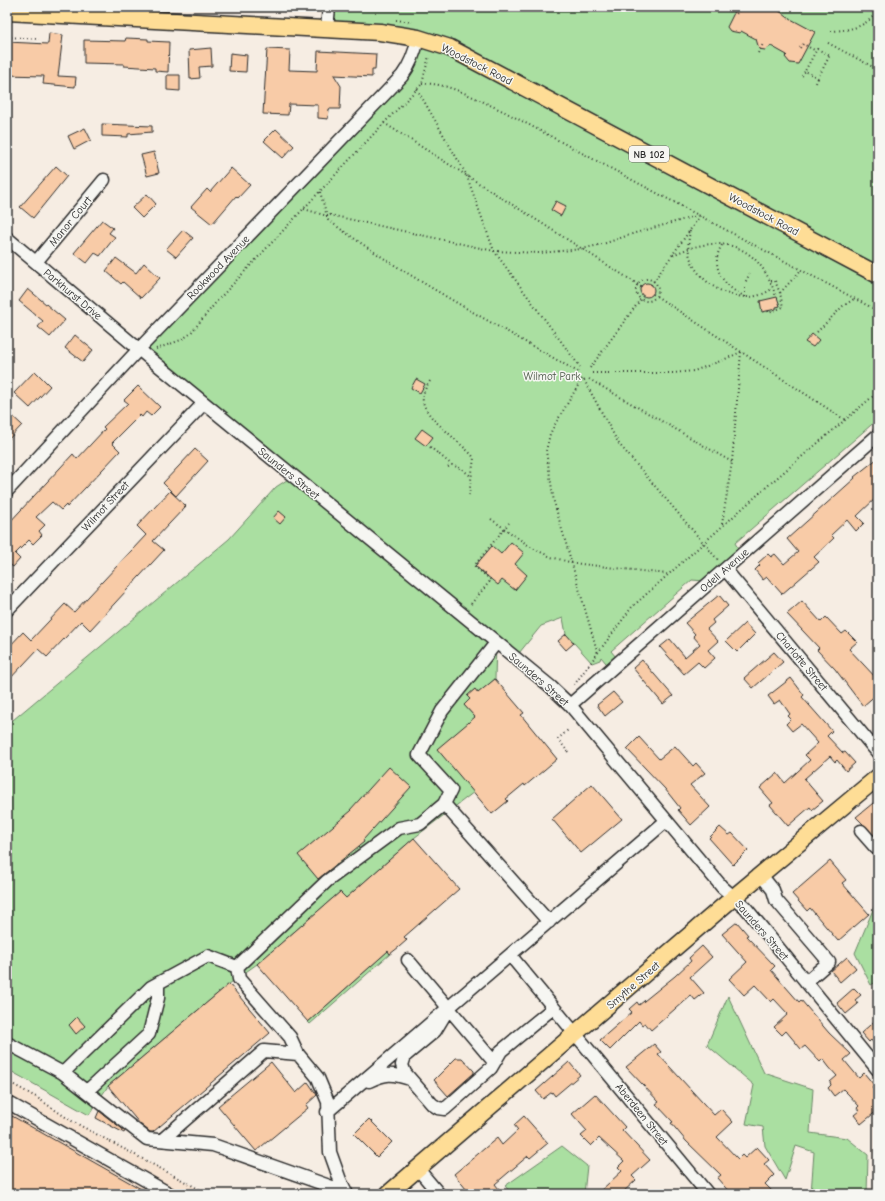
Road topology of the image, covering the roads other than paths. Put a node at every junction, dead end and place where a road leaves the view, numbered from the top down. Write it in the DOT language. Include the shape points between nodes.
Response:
graph roads {
  1 [pos="329,7"];
  2 [pos="7,12"];
  3 [pos="327,29"];
  4 [pos="418,38"];
  5 [pos="104,180"];
  6 [pos="7,238"];
  7 [pos="36,262"];
  8 [pos="878,275"];
  9 [pos="139,349"];
  10 [pos="204,403"];
  11 [pos="878,435"];
  12 [pos="7,491"];
  13 [pos="723,567"];
  14 [pos="7,610"];
  15 [pos="496,643"];
  16 [pos="570,705"];
  17 [pos="878,753"];
  18 [pos="878,777"];
  19 [pos="444,804"];
  20 [pos="666,820"];
  21 [pos="861,831"];
  22 [pos="878,846"];
  23 [pos="761,875"];
  24 [pos="734,897"];
  25 [pos="548,922"];
  26 [pos="510,955"];
  27 [pos="408,960"];
  28 [pos="237,967"];
  29 [pos="806,982"];
  30 [pos="158,983"];
  31 [pos="448,1008"];
  32 [pos="553,1008"];
  33 [pos="576,1034"];
  34 [pos="7,1043"];
  35 [pos="298,1054"];
  36 [pos="494,1062"];
  37 [pos="878,1070"];
  38 [pos="63,1073"];
  39 [pos="410,1079"];
  40 [pos="359,1085"];
  41 [pos="87,1091"];
  42 [pos="7,1102"];
  43 [pos="328,1112"];
  44 [pos="162,1140"];
  45 [pos="418,1169"];
  46 [pos="346,1193"];
  47 [pos="170,1194"];
  48 [pos="388,1194"];
  49 [pos="439,1194"];
  50 [pos="708,1194"];
  1 -- 3 [label="street"];
  2 -- 3 [label="main road, Woodstock Road / NB 102"];
  3 -- 4 [label="main road, Woodstock Road / NB 102" via="380,32"];
  4 -- 8 [label="main road, Woodstock Road / NB 102" via="450,48"];
  4 -- 9 [label="street, Rookwood Avenue" via="411,61 402,76"];
  5 -- 7 [label="street, Manor Court"];
  6 -- 7 [label="street, Parkhurst Drive"];
  7 -- 9 [label="street, Parkhurst Drive"];
  9 -- 10 [label="street, Saunders Street"];
  9 -- 12 [label="street, Rookwood Avenue"];
  10 -- 14 [label="street, Wilmot Street"];
  10 -- 15 [label="street, Saunders Street"];
  11 -- 13 [label="street, Odell Avenue"];
  13 -- 16 [label="street, Odell Avenue"];
  13 -- 17 [label="street, Charlotte Street"];
  15 -- 16 [label="street, Saunders Street"];
  15 -- 19 [label="street" via="442,711 419,755 450,790"];
  16 -- 20 [label="street, Saunders Street"];
  18 -- 23 [label="main road, Smythe Street"];
  19 -- 25 [label="street"];
  19 -- 28 [label="street" via="420,824 400,828 327,881"];
  20 -- 24 [label="street, Saunders Street"];
  20 -- 25 [label="street"];
  21 -- 22 [label="street" via="876,848"];
  23 -- 24 [label="main road, Smythe Street"];
  23 -- 29 [label="street" via="773,890 776,900 829,962"];
  24 -- 29 [label="street, Saunders Street"];
  24 -- 33 [label="main road, Smythe Street"];
  25 -- 26 [label="street"];
  26 -- 31 [label="street"];
  26 -- 32 [label="street, Aberdeen Street"];
  27 -- 31 [label="street"];
  28 -- 30 [label="street" via="208,956"];
  28 -- 35 [label="street" via="239,979 290,1037"];
  29 -- 37 [label="street, Saunders Street"];
  30 -- 38 [label="street"];
  30 -- 41 [label="street" via="158,998 149,1034"];
  31 -- 36 [label="street"];
  31 -- 39 [label="street" via="435,1031 405,1056 402,1065"];
  31 -- 40 [label="street"];
  32 -- 33 [label="street, Aberdeen Street"];
  32 -- 36 [label="street" via="501,1051"];
  33 -- 45 [label="main road, Smythe Street"];
  33 -- 50 [label="street, Aberdeen Street"];
  34 -- 38 [label="street"];
  35 -- 43 [label="street" via="318,1078 328,1102"];
  35 -- 44 [label="street" via="264,1051"];
  36 -- 39 [label="street" via="491,1068 445,1109 432,1104"];
  38 -- 41 [label="street"];
  39 -- 40 [label="street" via="395,1074 384,1074"];
  40 -- 43 [label="street"];
  41 -- 44 [label="street" via="147,1139"];
  42 -- 47 [label="street"];
  43 -- 46 [label="street" via="330,1152"];
  44 -- 46 [label="street" via="213,1145"];
  45 -- 48 [label="main road, Smythe Street"];
  45 -- 49 [label="street"];
}
